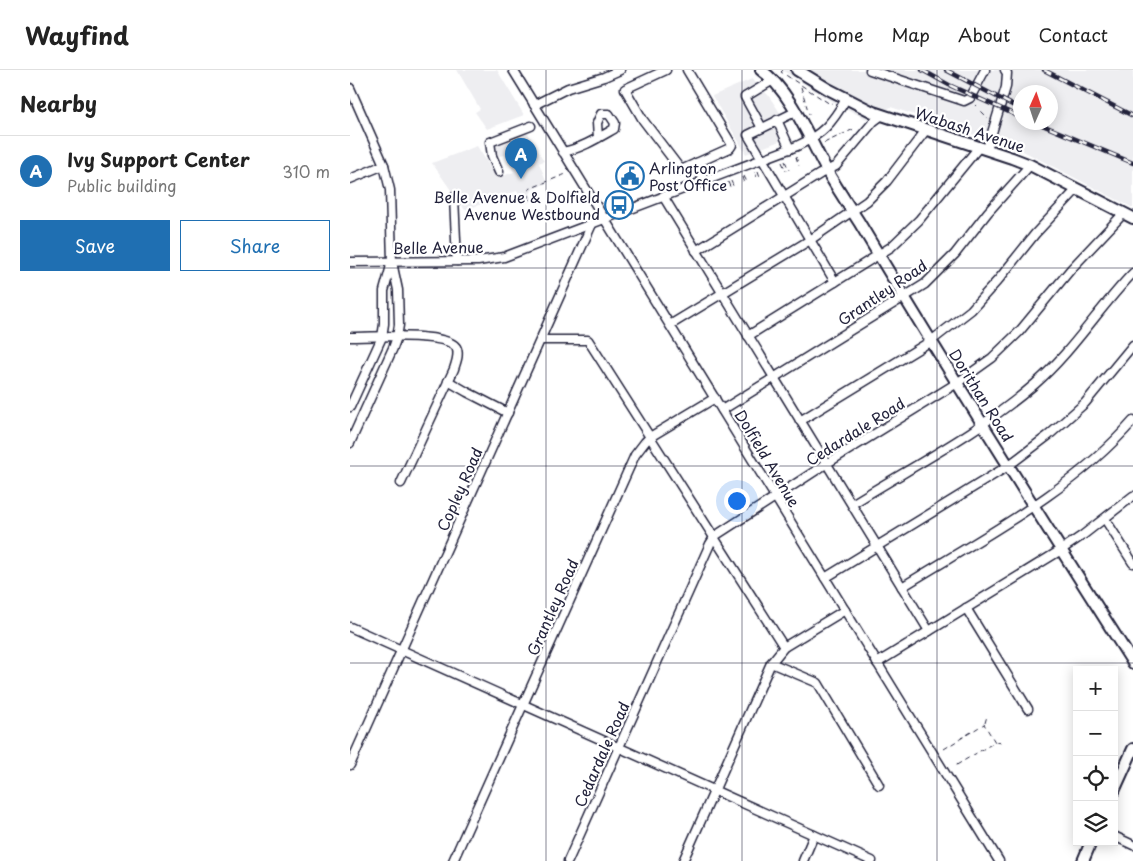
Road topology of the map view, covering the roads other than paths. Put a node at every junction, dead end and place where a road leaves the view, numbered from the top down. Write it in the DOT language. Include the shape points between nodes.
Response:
graph roads {
  1 [pos="513,70"];
  2 [pos="620,70"];
  3 [pos="666,70"];
  4 [pos="687,70"];
  5 [pos="797,70"];
  6 [pos="870,70"];
  7 [pos="985,70"];
  8 [pos="1004,70"];
  9 [pos="773,73"];
  10 [pos="350,90"];
  11 [pos="846,99"];
  12 [pos="534,105"];
  13 [pos="795,112"];
  14 [pos="882,115"];
  15 [pos="777,120"];
  16 [pos="531,126"];
  17 [pos="762,128"];
  18 [pos="926,130"];
  19 [pos="598,138"];
  20 [pos="816,142"];
  21 [pos="983,148"];
  22 [pos="790,149"];
  23 [pos="564,152"];
  24 [pos="762,160"];
  25 [pos="696,163"];
  26 [pos="384,165"];
  27 [pos="1030,165"];
  28 [pos="827,170"];
  29 [pos="499,172"];
  30 [pos="350,179"];
  31 [pos="704,181"];
  32 [pos="1076,189"];
  33 [pos="663,196"];
  34 [pos="454,197"];
  35 [pos="784,197"];
  36 [pos="852,212"];
  37 [pos="1129,216"];
  38 [pos="606,219"];
  39 [pos="592,224"];
  40 [pos="810,240"];
  41 [pos="696,251"];
  42 [pos="878,255"];
  43 [pos="457,261"];
  44 [pos="350,262"];
  45 [pos="392,262"];
  46 [pos="1133,273"];
  47 [pos="835,282"];
  48 [pos="721,294"];
  49 [pos="904,298"];
  50 [pos="670,325"];
  51 [pos="748,336"];
  52 [pos="382,337"];
  53 [pos="397,337"];
  54 [pos="350,338"];
  55 [pos="540,340"];
  56 [pos="931,340"];
  57 [pos="1133,345"];
  58 [pos="774,379"];
  59 [pos="448,381"];
  60 [pos="957,383"];
  61 [pos="715,398"];
  62 [pos="350,408"];
  63 [pos="722,410"];
  64 [pos="508,412"];
  65 [pos="1133,421"];
  66 [pos="800,422"];
  67 [pos="982,424"];
  68 [pos="650,437"];
  69 [pos="350,443"];
  70 [pos="826,464"];
  71 [pos="1008,466"];
  72 [pos="402,483"];
  73 [pos="1133,496"];
  74 [pos="776,497"];
  75 [pos="852,504"];
  76 [pos="1033,506"];
  77 [pos="1105,519"];
  78 [pos="715,536"];
  79 [pos="876,546"];
  80 [pos="1061,550"];
  81 [pos="1133,563"];
  82 [pos="825,578"];
  83 [pos="902,587"];
  84 [pos="966,608"];
  85 [pos="845,610"];
  86 [pos="350,627"];
  87 [pos="929,631"];
  88 [pos="784,647"];
  89 [pos="402,650"];
  90 [pos="877,662"];
  91 [pos="771,663"];
  92 [pos="1133,663"];
  93 [pos="523,705"];
  94 [pos="1028,709"];
  95 [pos="618,748"];
  96 [pos="1133,749"];
  97 [pos="350,766"];
  98 [pos="1118,782"];
  99 [pos="879,785"];
  100 [pos="715,790"];
  101 [pos="814,835"];
  102 [pos="1118,838"];
  103 [pos="1133,845"];
  104 [pos="1089,846"];
  105 [pos="453,861"];
  106 [pos="568,861"];
  107 [pos="683,861"];
  108 [pos="803,861"];
  109 [pos="872,861"];
  110 [pos="999,861"];
  111 [pos="1083,861"];
  1 -- 12 [label="street, Dolfield Avenue"];
  2 -- 12 [label="street" via="568,88"];
  3 -- 25 [label="street" via="625,89 643,120 681,170"];
  4 -- 25 [label="street" via="732,145"];
  5 -- 11 [label="main road, Wabash Avenue"];
  6 -- 7 [label="street" via="961,100 969,99"];
  8 -- 21 [label="street" via="1007,73 1006,88"];
  9 -- 13 [label="main road"];
  9 -- 17 [label="street" via="745,97"];
  10 -- 26 [label="street"];
  11 -- 14 [label="main road, Wabash Avenue"];
  11 -- 20 [label="street, Belle Avenue"];
  12 -- 23 [label="street, Dolfield Avenue"];
  13 -- 15 [label="street"];
  13 -- 20 [label="main road"];
  14 -- 18 [label="main road, Wabash Avenue"];
  14 -- 28 [label="street" via="839,163"];
  15 -- 17 [label="street"];
  15 -- 22 [label="street"];
  16 -- 29 [label="street" via="490,142"];
  17 -- 24 [label="street" via="748,135"];
  18 -- 21 [label="main road, Wabash Avenue"];
  18 -- 36 [label="street" via="887,181"];
  19 -- 23 [label="street"];
  20 -- 22 [label="street, Belle Avenue"];
  20 -- 28 [label="main road, Dorithan Road"];
  21 -- 27 [label="main road, Wabash Avenue"];
  21 -- 42 [label="street" via="919,220"];
  22 -- 24 [label="street, Belle Avenue"];
  23 -- 38 [label="street, Dolfield Avenue"];
  24 -- 31 [label="street, Belle Avenue"];
  24 -- 35 [label="street"];
  25 -- 31 [label="street"];
  26 -- 30 [label="street"];
  26 -- 45 [label="street" via="390,190"];
  27 -- 32 [label="main road, Wabash Avenue"];
  27 -- 49 [label="street, Grantley Road" via="950,260 925,284"];
  28 -- 35 [label="street"];
  28 -- 36 [label="main road, Dorithan Road"];
  31 -- 33 [label="street, Belle Avenue"];
  32 -- 37 [label="main road, Wabash Avenue"];
  32 -- 56 [label="street" via="984,297"];
  33 -- 38 [label="street, Belle Avenue"];
  33 -- 41 [label="street"];
  34 -- 43 [label="street"];
  35 -- 40 [label="street"];
  35 -- 41 [label="street"];
  36 -- 40 [label="street"];
  36 -- 42 [label="main road, Dorithan Road"];
  37 -- 60 [label="street, Cedardale Road" via="1071,270 1019,332 992,358"];
  38 -- 39 [label="street, Belle Avenue"];
  38 -- 50 [label="street, Dolfield Avenue"];
  39 -- 43 [label="street, Belle Avenue" via="504,257"];
  39 -- 55 [label="street, Copley Road"];
  40 -- 47 [label="street"];
  40 -- 48 [label="street"];
  41 -- 48 [label="street"];
  42 -- 47 [label="street"];
  42 -- 49 [label="main road, Dorithan Road"];
  43 -- 45 [label="street, Belle Avenue"];
  44 -- 45 [label="street, Belle Avenue"];
  45 -- 52 [label="street" via="384,290"];
  45 -- 53 [label="street" via="398,290"];
  46 -- 67 [label="street" via="1051,369"];
  47 -- 51 [label="street"];
  48 -- 50 [label="street"];
  48 -- 51 [label="street"];
  49 -- 56 [label="main road, Dorithan Road"];
  49 -- 58 [label="street, Grantley Road"];
  50 -- 61 [label="street, Dolfield Avenue"];
  51 -- 58 [label="street"];
  52 -- 53 [label="street"];
  52 -- 54 [label="street"];
  52 -- 62 [label="street"];
  53 -- 59 [label="street" via="443,339 455,346 458,355"];
  53 -- 69 [label="street"];
  55 -- 64 [label="street, Copley Road"];
  55 -- 68 [label="street" via="588,340"];
  56 -- 60 [label="main road, Dorithan Road"];
  56 -- 66 [label="street"];
  57 -- 71 [label="street" via="1085,403"];
  58 -- 63 [label="street, Grantley Road"];
  58 -- 66 [label="street"];
  59 -- 64 [label="street"];
  59 -- 72 [label="street"];
  60 -- 67 [label="main road, Dorithan Road"];
  60 -- 70 [label="street, Cedardale Road"];
  61 -- 63 [label="street, Dolfield Avenue"];
  61 -- 68 [label="street, Grantley Road"];
  63 -- 74 [label="street, Dolfield Avenue"];
  64 -- 89 [label="street, Copley Road"];
  65 -- 76 [label="street" via="1088,466"];
  66 -- 70 [label="street"];
  67 -- 71 [label="main road, Dorithan Road"];
  67 -- 75 [label="street"];
  68 -- 78 [label="street"];
  68 -- 93 [label="street, Grantley Road" via="635,455"];
  70 -- 74 [label="street, Cedardale Road"];
  70 -- 75 [label="street"];
  71 -- 76 [label="main road, Dorithan Road"];
  71 -- 79 [label="street"];
  73 -- 77 [label="street"];
  74 -- 78 [label="street, Cedardale Road"];
  74 -- 82 [label="street, Dolfield Avenue"];
  75 -- 79 [label="street"];
  76 -- 80 [label="main road, Dorithan Road"];
  76 -- 83 [label="street"];
  77 -- 80 [label="street"];
  77 -- 81 [label="street"];
  78 -- 88 [label="street"];
  78 -- 95 [label="street, Cedardale Road"];
  79 -- 82 [label="street"];
  79 -- 83 [label="street"];
  80 -- 84 [label="street"];
  80 -- 92 [label="main road, Dorithan Road"];
  82 -- 85 [label="street, Dolfield Avenue"];
  83 -- 87 [label="street"];
  84 -- 87 [label="street"];
  84 -- 94 [label="street"];
  85 -- 88 [label="street"];
  85 -- 90 [label="street, Dolfield Avenue"];
  86 -- 89 [label="street"];
  87 -- 90 [label="street"];
  88 -- 91 [label="street"];
  89 -- 93 [label="street"];
  89 -- 97 [label="street, Copley Road"];
  90 -- 110 [label="street, Dolfield Avenue"];
  91 -- 99 [label="street" via="818,683"];
  91 -- 100 [label="street"];
  93 -- 95 [label="street"];
  93 -- 105 [label="street, Grantley Road"];
  95 -- 100 [label="street"];
  95 -- 106 [label="street, Cedardale Road"];
  96 -- 98 [label="main road"];
  100 -- 101 [label="street"];
  100 -- 107 [label="street"];
  101 -- 108 [label="street"];
  101 -- 109 [label="street"];
  102 -- 103 [label="street"];
  104 -- 111 [label="main road"];
}
